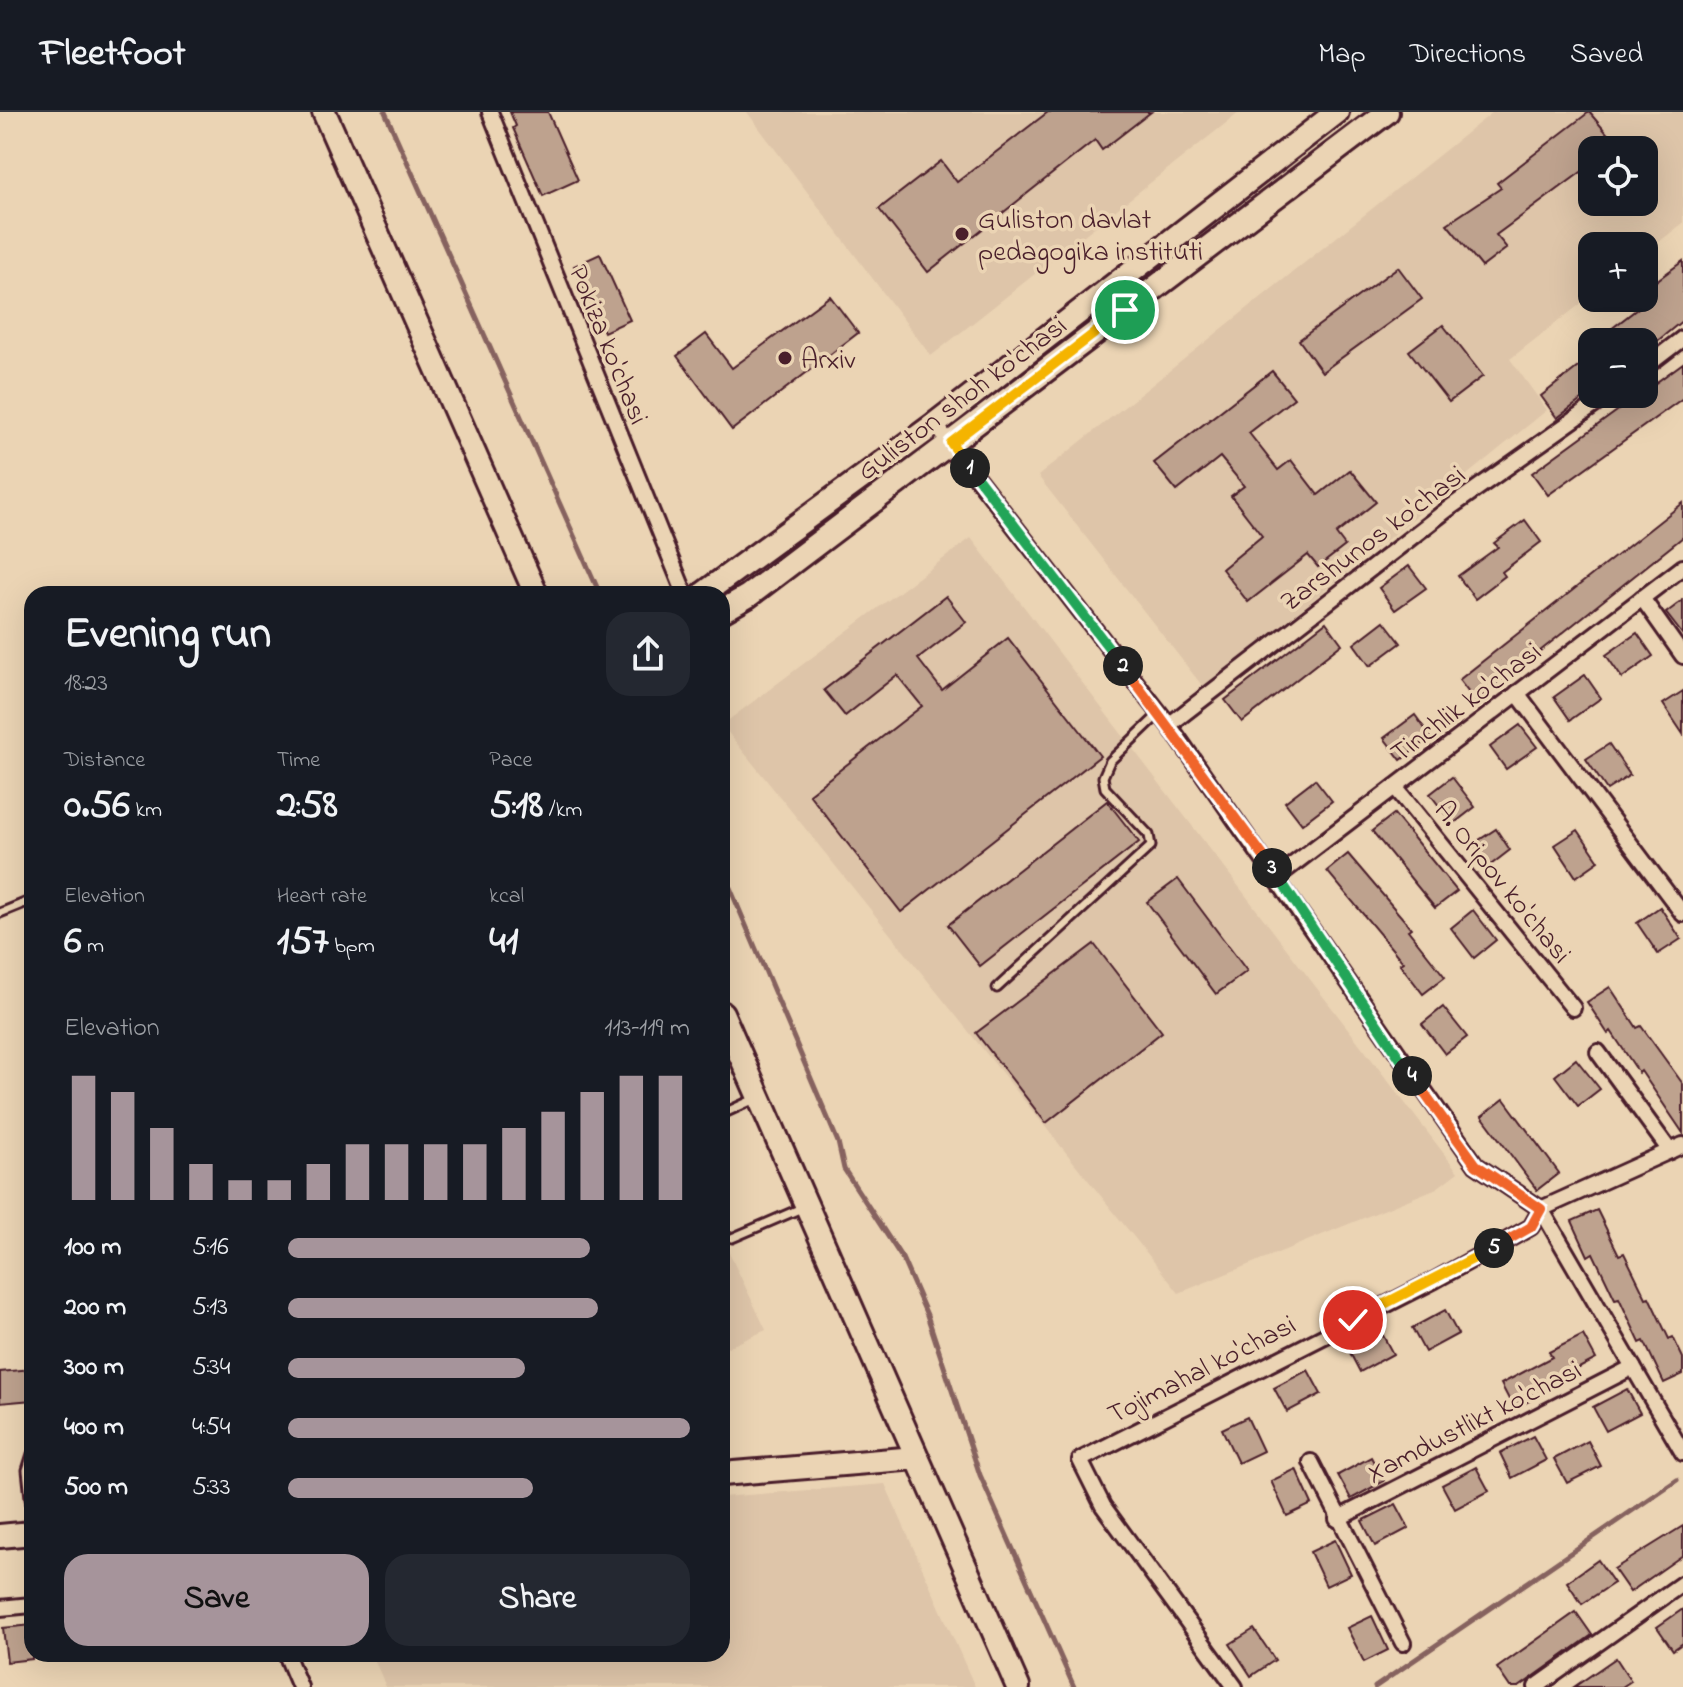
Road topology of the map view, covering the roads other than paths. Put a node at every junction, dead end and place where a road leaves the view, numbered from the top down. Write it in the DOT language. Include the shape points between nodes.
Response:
graph roads {
  1 [pos="324,112"];
  2 [pos="490,112"];
  3 [pos="1337,112"];
  4 [pos="1387,112"];
  5 [pos="1683,338"];
  6 [pos="1658,357"];
  7 [pos="1590,408"];
  8 [pos="935,424"];
  9 [pos="951,443"];
  10 [pos="1683,567"];
  11 [pos="532,586"];
  12 [pos="682,586"];
  13 [pos="714,586"];
  14 [pos="1642,598"];
  15 [pos="730,606"];
  16 [pos="1683,656"];
  17 [pos="1517,693"];
  18 [pos="1164,719"];
  19 [pos="1395,787"];
  20 [pos="1278,876"];
  21 [pos="24,903"];
  22 [pos="0,913"];
  23 [pos="1683,914"];
  24 [pos="997,988"];
  25 [pos="1573,1008"];
  26 [pos="730,1034"];
  27 [pos="1598,1052"];
  28 [pos="759,1097"];
  29 [pos="730,1110"];
  30 [pos="1676,1148"];
  31 [pos="806,1206"];
  32 [pos="1541,1209"];
  33 [pos="732,1238"];
  34 [pos="1633,1367"];
  35 [pos="1683,1453"];
  36 [pos="916,1458"];
  37 [pos="1311,1462"];
  38 [pos="730,1473"];
  39 [pos="1337,1519"];
  40 [pos="24,1534"];
  41 [pos="0,1536"];
  42 [pos="1683,1583"];
  43 [pos="24,1606"];
  44 [pos="0,1608"];
  45 [pos="1403,1643"];
  46 [pos="289,1662"];
  47 [pos="300,1687"];
  48 [pos="1018,1687"];
  49 [pos="1235,1687"];
  50 [pos="1536,1687"];
  1 -- 11 [label="main road"];
  2 -- 12 [label="street, Pokiza ko'chasi"];
  3 -- 8 [label="main road, Guliston shoh ko'chasi"];
  4 -- 9 [label="main road, Guliston shoh ko'chasi"];
  5 -- 6 [label="street"];
  7 -- 18 [label="street, Zarshunos ko'chasi"];
  8 -- 9 [label="street"];
  8 -- 13 [label="main road, Guliston shoh ko'chasi"];
  9 -- 15 [label="main road, Guliston shoh ko'chasi"];
  9 -- 18 [label="street"];
  10 -- 14 [label="street, Tinchlik ko'chasi"];
  14 -- 16 [label="street"];
  14 -- 17 [label="street, Tinchlik ko'chasi"];
  17 -- 19 [label="street, Tinchlik ko'chasi"];
  17 -- 23 [label="street"];
  18 -- 20 [label="street"];
  18 -- 24 [label="lane" via="1110,761 1103,777 1105,788 1149,835 1151,846"];
  19 -- 20 [label="street, Tinchlik ko'chasi"];
  19 -- 25 [label="street, A. Oripov ko'chasi"];
  20 -- 32 [label="street" via="1476,1165"];
  21 -- 22 [label="lane"];
  26 -- 28 [label="main road"];
  27 -- 30 [label="street"];
  28 -- 29 [label="lane"];
  28 -- 31 [label="main road"];
  30 -- 32 [label="street, Tojimahal ko'chasi"];
  31 -- 33 [label="lane"];
  31 -- 36 [label="main road"];
  32 -- 34 [label="street"];
  32 -- 49 [label="street, Tojimahal ko'chasi" via="1531,1227 1435,1280 1080,1460 1103,1506"];
  34 -- 35 [label="street"];
  34 -- 39 [label="street, Xamdustlikt ko'chasi"];
  36 -- 38 [label="main road"];
  36 -- 48 [label="main road"];
  37 -- 39 [label="street"];
  39 -- 45 [label="street"];
  40 -- 41 [label="main road"];
  42 -- 50 [label="street"];
  43 -- 44 [label="street"];
  46 -- 47 [label="street"];
}
